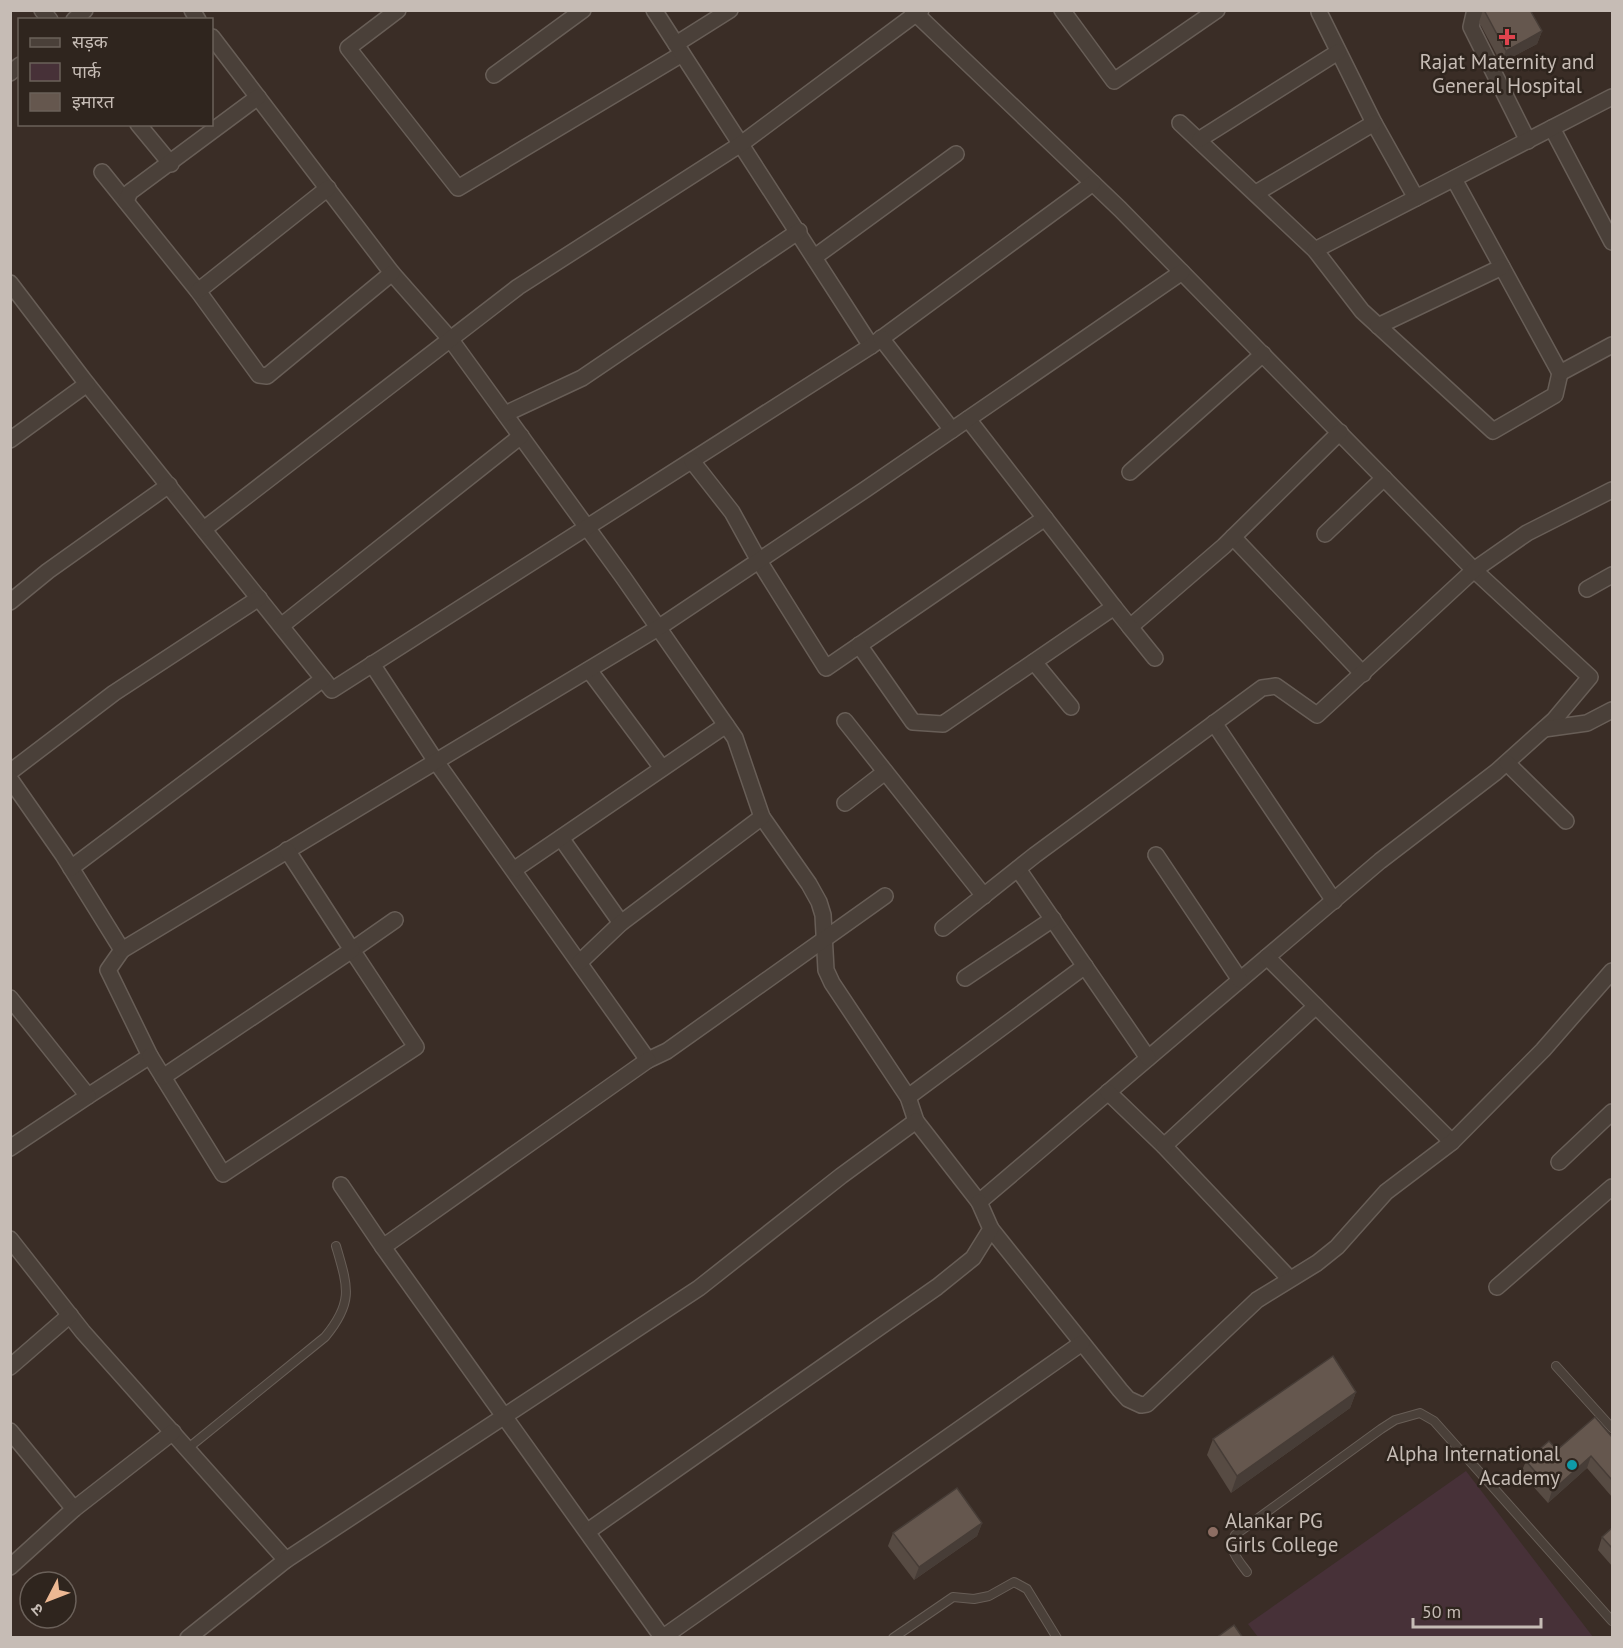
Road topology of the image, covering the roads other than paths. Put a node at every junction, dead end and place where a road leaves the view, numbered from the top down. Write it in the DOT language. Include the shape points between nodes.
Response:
graph roads {
  1 [pos="398,10"];
  2 [pos="583,10"];
  3 [pos="654,10"];
  4 [pos="730,10"];
  5 [pos="1217,10"];
  6 [pos="1481,10"];
  7 [pos="1062,11"];
  8 [pos="916,12"];
  9 [pos="1319,12"];
  10 [pos="213,38"];
  11 [pos="679,49"];
  12 [pos="1338,52"];
  13 [pos="494,75"];
  14 [pos="258,97"];
  15 [pos="1612,97"];
  16 [pos="1180,123"];
  17 [pos="1374,123"];
  18 [pos="140,126"];
  19 [pos="1552,128"];
  20 [pos="1200,139"];
  21 [pos="1528,141"];
  22 [pos="741,144"];
  23 [pos="956,154"];
  24 [pos="171,164"];
  25 [pos="102,172"];
  26 [pos="1454,179"];
  27 [pos="1093,183"];
  28 [pos="328,188"];
  29 [pos="1256,193"];
  30 [pos="1416,198"];
  31 [pos="126,201"];
  32 [pos="799,231"];
  33 [pos="1612,242"];
  34 [pos="1315,250"];
  35 [pos="816,256"];
  36 [pos="1502,267"];
  37 [pos="1182,272"];
  38 [pos="392,273"];
  39 [pos="10,283"];
  40 [pos="198,291"];
  41 [pos="1378,326"];
  42 [pos="451,340"];
  43 [pos="876,342"];
  44 [pos="1612,345"];
  45 [pos="1263,354"];
  46 [pos="1560,373"];
  47 [pos="87,384"];
  48 [pos="505,414"];
  49 [pos="969,419"];
  50 [pos="952,430"];
  51 [pos="1340,432"];
  52 [pos="520,436"];
  53 [pos="10,440"];
  54 [pos="692,461"];
  55 [pos="1130,472"];
  56 [pos="1384,478"];
  57 [pos="169,485"];
  58 [pos="1612,490"];
  59 [pos="1045,518"];
  60 [pos="586,527"];
  61 [pos="204,529"];
  62 [pos="1325,534"];
  63 [pos="1233,537"];
  64 [pos="759,561"];
  65 [pos="1474,570"];
  66 [pos="1612,575"];
  67 [pos="1587,589"];
  68 [pos="259,598"];
  69 [pos="10,602"];
  70 [pos="1114,607"];
  71 [pos="281,626"];
  72 [pos="1130,627"];
  73 [pos="658,628"];
  74 [pos="859,645"];
  75 [pos="1155,658"];
  76 [pos="1034,662"];
  77 [pos="372,664"];
  78 [pos="589,670"];
  79 [pos="1363,674"];
  80 [pos="323,679"];
  81 [pos="1071,707"];
  82 [pos="1612,710"];
  83 [pos="845,721"];
  84 [pos="1214,723"];
  85 [pos="726,724"];
  86 [pos="1544,729"];
  87 [pos="437,763"];
  88 [pos="1507,763"];
  89 [pos="662,768"];
  90 [pos="10,772"];
  91 [pos="885,772"];
  92 [pos="10,779"];
  93 [pos="845,802"];
  94 [pos="762,817"];
  95 [pos="1566,821"];
  96 [pos="561,837"];
  97 [pos="287,850"];
  98 [pos="1156,855"];
  99 [pos="71,868"];
  100 [pos="1018,868"];
  101 [pos="515,869"];
  102 [pos="885,896"];
  103 [pos="984,896"];
  104 [pos="1334,901"];
  105 [pos="1053,919"];
  106 [pos="394,920"];
  107 [pos="621,923"];
  108 [pos="943,928"];
  109 [pos="825,941"];
  110 [pos="122,950"];
  111 [pos="352,950"];
  112 [pos="1267,957"];
  113 [pos="580,962"];
  114 [pos="1085,966"];
  115 [pos="1612,971"];
  116 [pos="965,978"];
  117 [pos="1240,980"];
  118 [pos="10,998"];
  119 [pos="1316,1006"];
  120 [pos="150,1056"];
  121 [pos="1148,1058"];
  122 [pos="648,1060"];
  123 [pos="163,1077"];
  124 [pos="1108,1092"];
  125 [pos="88,1096"];
  126 [pos="908,1097"];
  127 [pos="1612,1112"];
  128 [pos="916,1121"];
  129 [pos="1452,1142"];
  130 [pos="1164,1146"];
  131 [pos="10,1148"];
  132 [pos="1559,1162"];
  133 [pos="341,1185"];
  134 [pos="1612,1187"];
  135 [pos="979,1202"];
  136 [pos="992,1229"];
  137 [pos="10,1239"];
  138 [pos="336,1246"];
  139 [pos="383,1247"];
  140 [pos="1289,1278"];
  141 [pos="1497,1287"];
  142 [pos="70,1315"];
  143 [pos="1082,1343"];
  144 [pos="1556,1366"];
  145 [pos="10,1367"];
  146 [pos="505,1418"];
  147 [pos="1612,1428"];
  148 [pos="10,1431"];
  149 [pos="172,1432"];
  150 [pos="187,1449"];
  151 [pos="75,1509"];
  152 [pos="588,1531"];
  153 [pos="286,1560"];
  154 [pos="10,1567"];
  155 [pos="1247,1572"];
  156 [pos="1612,1622"];
  157 [pos="662,1637"];
  158 [pos="188,1638"];
  159 [pos="893,1638"];
  160 [pos="1057,1638"];
  1 -- 11 [label="street" via="348,48 458,188"];
  2 -- 13 [label="street"];
  3 -- 11 [label="street"];
  4 -- 11 [label="street"];
  5 -- 7 [label="street" via="1114,81"];
  6 -- 21 [label="street" via="1474,14 1471,27"];
  8 -- 22 [label="street"];
  8 -- 27 [label="street"];
  9 -- 12 [label="street"];
  10 -- 14 [label="street"];
  11 -- 22 [label="street"];
  12 -- 17 [label="street"];
  12 -- 20 [label="street"];
  14 -- 24 [label="street"];
  14 -- 28 [label="street"];
  15 -- 19 [label="street"];
  16 -- 20 [label="street"];
  17 -- 29 [label="street"];
  17 -- 30 [label="street"];
  18 -- 24 [label="street"];
  19 -- 21 [label="street"];
  19 -- 33 [label="street"];
  20 -- 29 [label="street"];
  21 -- 26 [label="street"];
  22 -- 32 [label="street"];
  22 -- 42 [label="street" via="518,287"];
  23 -- 35 [label="street"];
  24 -- 31 [label="street" via="130,192"];
  25 -- 31 [label="street"];
  26 -- 30 [label="street"];
  26 -- 36 [label="street"];
  27 -- 37 [label="street"];
  27 -- 43 [label="street"];
  28 -- 38 [label="street"];
  28 -- 40 [label="street"];
  29 -- 34 [label="street"];
  30 -- 34 [label="street"];
  31 -- 40 [label="street"];
  32 -- 35 [label="street"];
  32 -- 48 [label="street" via="582,378"];
  34 -- 41 [label="street"];
  35 -- 43 [label="street"];
  36 -- 41 [label="street"];
  36 -- 46 [label="street"];
  37 -- 45 [label="street"];
  37 -- 49 [label="street"];
  38 -- 40 [label="street" via="267,376 259,375"];
  38 -- 42 [label="street"];
  39 -- 47 [label="street"];
  41 -- 46 [label="street" via="1493,431 1556,395"];
  42 -- 48 [label="street"];
  42 -- 61 [label="street"];
  43 -- 50 [label="street"];
  43 -- 54 [label="street"];
  44 -- 46 [label="street"];
  45 -- 51 [label="street"];
  45 -- 55 [label="street"];
  47 -- 53 [label="street"];
  47 -- 57 [label="street"];
  48 -- 52 [label="street"];
  49 -- 50 [label="street"];
  49 -- 59 [label="street"];
  50 -- 64 [label="street"];
  51 -- 56 [label="street"];
  51 -- 63 [label="street"];
  52 -- 60 [label="street"];
  52 -- 71 [label="street"];
  54 -- 60 [label="street"];
  54 -- 64 [label="street" via="732,512"];
  56 -- 62 [label="street"];
  56 -- 65 [label="street"];
  57 -- 61 [label="street"];
  57 -- 69 [label="street" via="48,570"];
  58 -- 65 [label="street" via="1527,532"];
  59 -- 70 [label="street"];
  59 -- 74 [label="street"];
  60 -- 73 [label="street"];
  60 -- 77 [label="street"];
  61 -- 68 [label="street"];
  63 -- 72 [label="street"];
  63 -- 79 [label="street"];
  64 -- 73 [label="street"];
  64 -- 74 [label="street" via="826,668"];
  65 -- 79 [label="street"];
  65 -- 86 [label="street" via="1590,677"];
  66 -- 67 [label="street"];
  68 -- 71 [label="street"];
  68 -- 90 [label="street" via="114,693"];
  70 -- 72 [label="street"];
  70 -- 76 [label="street"];
  71 -- 80 [label="street"];
  72 -- 75 [label="street"];
  73 -- 78 [label="street"];
  73 -- 85 [label="street"];
  74 -- 76 [label="street" via="913,722 944,724"];
  76 -- 81 [label="street"];
  77 -- 80 [label="street" via="332,690"];
  77 -- 87 [label="street"];
  78 -- 87 [label="street"];
  78 -- 89 [label="street"];
  79 -- 84 [label="street" via="1317,715 1276,686 1262,687"];
  80 -- 99 [label="street"];
  82 -- 86 [label="street" via="1587,723"];
  83 -- 91 [label="street"];
  84 -- 100 [label="street"];
  84 -- 104 [label="street"];
  85 -- 89 [label="street"];
  85 -- 94 [label="street" via="735,738"];
  86 -- 88 [label="street"];
  87 -- 97 [label="street"];
  87 -- 101 [label="street"];
  88 -- 95 [label="street"];
  88 -- 104 [label="street"];
  89 -- 96 [label="street"];
  91 -- 93 [label="street"];
  91 -- 103 [label="street"];
  92 -- 99 [label="street"];
  94 -- 107 [label="street"];
  94 -- 109 [label="street" via="814,893 823,915"];
  96 -- 101 [label="street"];
  96 -- 107 [label="street"];
  97 -- 110 [label="street"];
  97 -- 111 [label="street"];
  98 -- 117 [label="street"];
  99 -- 110 [label="street"];
  100 -- 103 [label="street"];
  100 -- 105 [label="street"];
  101 -- 113 [label="street"];
  102 -- 109 [label="street"];
  103 -- 108 [label="street"];
  104 -- 112 [label="street"];
  105 -- 114 [label="street"];
  105 -- 116 [label="street"];
  106 -- 111 [label="street"];
  107 -- 113 [label="street"];
  109 -- 122 [label="street" via="667,1051"];
  109 -- 126 [label="street" via="825,970"];
  110 -- 120 [label="street" via="108,970"];
  111 -- 123 [label="street"];
  111 -- 123 [label="street" via="416,1047 222,1174"];
  112 -- 117 [label="street"];
  112 -- 119 [label="street"];
  113 -- 122 [label="street"];
  114 -- 121 [label="street"];
  114 -- 126 [label="street"];
  115 -- 129 [label="street" via="1543,1050"];
  117 -- 121 [label="street"];
  118 -- 125 [label="street"];
  119 -- 129 [label="street"];
  119 -- 130 [label="street"];
  120 -- 123 [label="street"];
  120 -- 125 [label="street"];
  121 -- 124 [label="street"];
  122 -- 139 [label="street"];
  124 -- 130 [label="street"];
  124 -- 135 [label="street"];
  125 -- 131 [label="street"];
  126 -- 128 [label="street"];
  127 -- 132 [label="street"];
  128 -- 135 [label="street"];
  128 -- 146 [label="street" via="699,1288"];
  129 -- 140 [label="street" via="1386,1192 1324,1258"];
  130 -- 140 [label="street"];
  133 -- 139 [label="street"];
  134 -- 141 [label="street"];
  135 -- 136 [label="street"];
  136 -- 143 [label="street"];
  136 -- 152 [label="street" via="973,1258 937,1287"];
  137 -- 142 [label="street"];
  138 -- 150 [label="lane" via="346,1282 340,1319 325,1337"];
  139 -- 146 [label="street"];
  140 -- 143 [label="street" via="1257,1300 1147,1404 1140,1406 1128,1399"];
  142 -- 145 [label="street"];
  142 -- 149 [label="street"];
  143 -- 157 [label="street"];
  144 -- 147 [label="lane"];
  146 -- 152 [label="street"];
  146 -- 153 [label="street"];
  148 -- 151 [label="street"];
  149 -- 150 [label="street"];
  149 -- 151 [label="street"];
  150 -- 153 [label="street"];
  151 -- 154 [label="street"];
  152 -- 157 [label="street"];
  153 -- 158 [label="street"];
  155 -- 156 [label="lane" via="1233,1552 1235,1535 1381,1429 1395,1420 1420,1413 1434,1421"];
  159 -- 160 [label="lane" via="953,1597 989,1596 1014,1582 1027,1589"];
}
